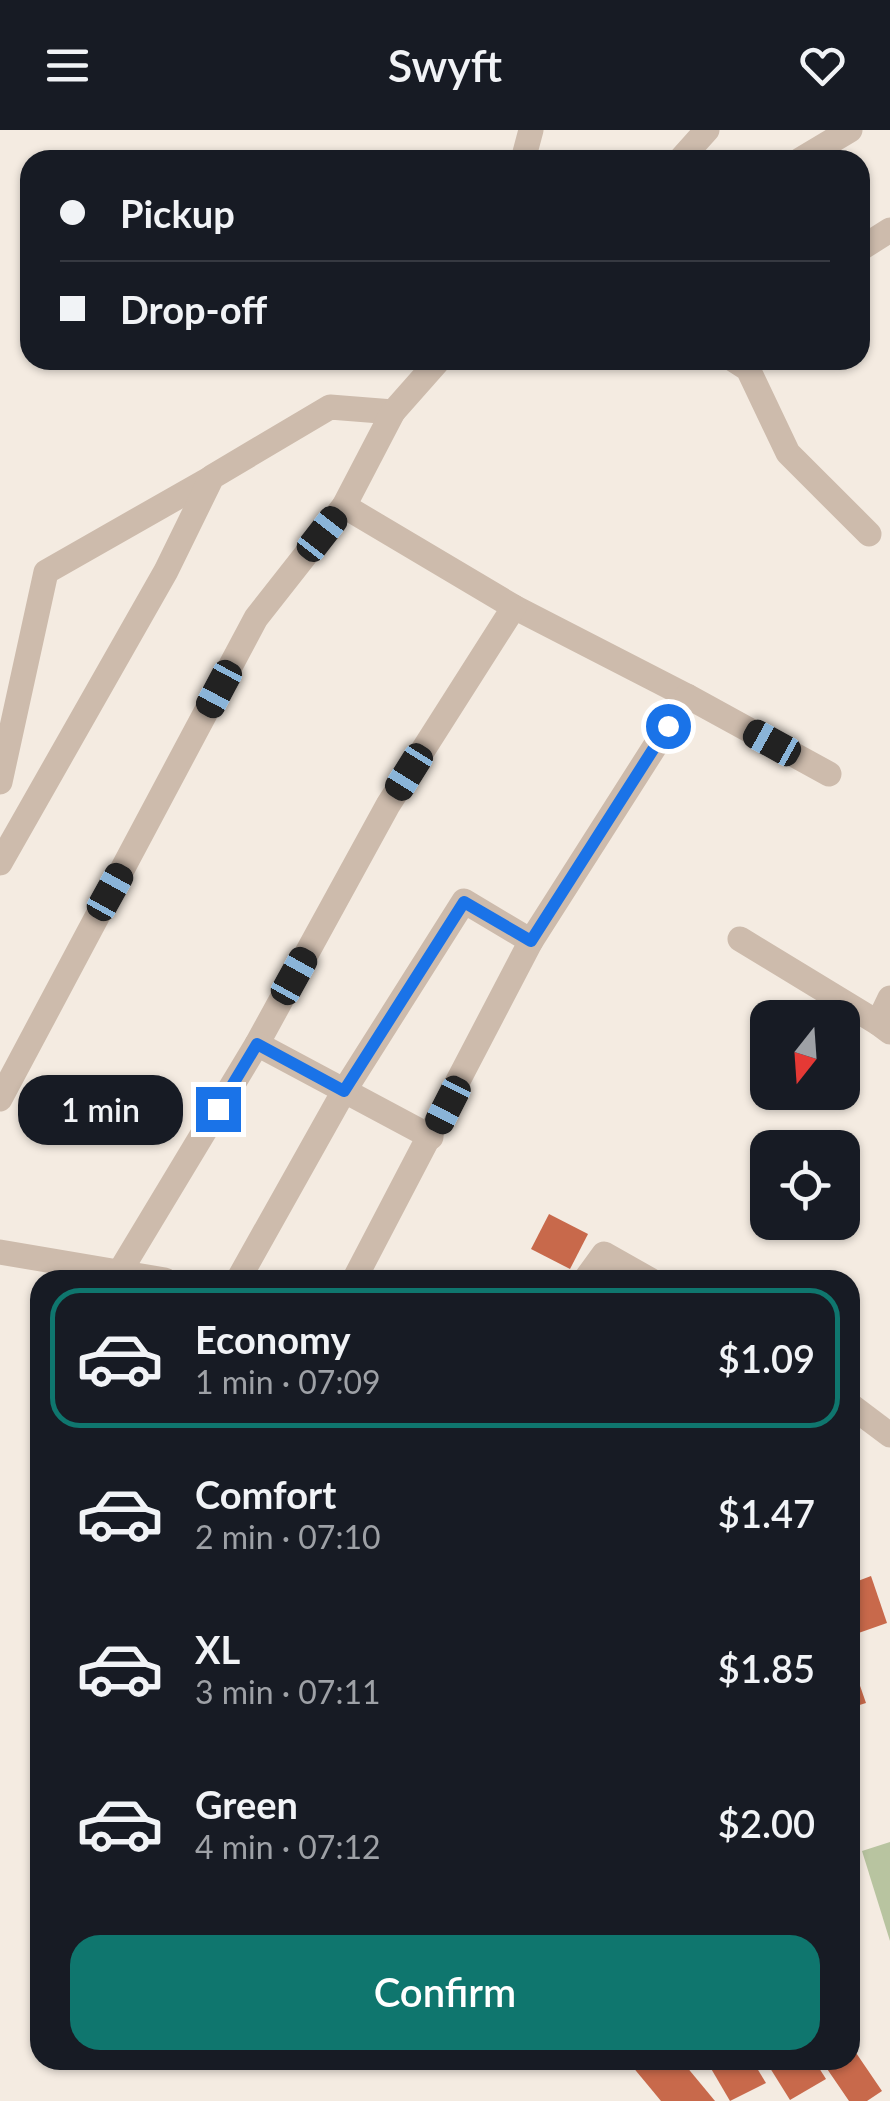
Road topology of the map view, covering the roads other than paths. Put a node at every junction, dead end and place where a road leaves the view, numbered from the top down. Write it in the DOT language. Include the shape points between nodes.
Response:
graph roads {
  1 [pos="707,130"];
  2 [pos="850,130"];
  3 [pos="689,150"];
  4 [pos="817,150"];
  5 [pos="429,370"];
  6 [pos="748,370"];
  7 [pos="393,412"];
  8 [pos="212,478"];
  9 [pos="344,506"];
  10 [pos="870,534"];
  11 [pos="514,606"];
  12 [pos="687,696"];
  13 [pos="830,774"];
  14 [pos="0,782"];
  15 [pos="0,863"];
  16 [pos="740,939"];
  17 [pos="531,941"];
  18 [pos="890,998"];
  19 [pos="884,1027"];
  20 [pos="257,1044"];
  21 [pos="344,1091"];
  22 [pos="0,1100"];
  23 [pos="431,1138"];
  24 [pos="0,1252"];
  25 [pos="102,1270"];
  26 [pos="121,1270"];
  27 [pos="244,1270"];
  28 [pos="359,1270"];
  29 [pos="592,1270"];
  30 [pos="632,1270"];
  31 [pos="860,1412"];
  32 [pos="890,1435"];
  1 -- 3 [label="street"];
  2 -- 4 [label="street"];
  5 -- 7 [label="street"];
  6 -- 10 [label="street" via="788,454"];
  7 -- 8 [label="street" via="330,407"];
  7 -- 9 [label="street"];
  8 -- 14 [label="street" via="46,572"];
  8 -- 15 [label="street"];
  9 -- 11 [label="street"];
  9 -- 22 [label="street" via="256,618"];
  11 -- 12 [label="street"];
  11 -- 20 [label="street" via="388,804"];
  12 -- 13 [label="street"];
  12 -- 17 [label="street"];
  16 -- 19 [label="street"];
  17 -- 21 [label="street" via="464,902"];
  17 -- 23 [label="street"];
  18 -- 19 [label="street"];
  20 -- 21 [label="street"];
  20 -- 26 [label="street"];
  21 -- 23 [label="street"];
  21 -- 27 [label="street"];
  23 -- 28 [label="street"];
  24 -- 25 [label="street"];
  29 -- 30 [label="street" via="604,1254"];
  31 -- 32 [label="street"];
}
